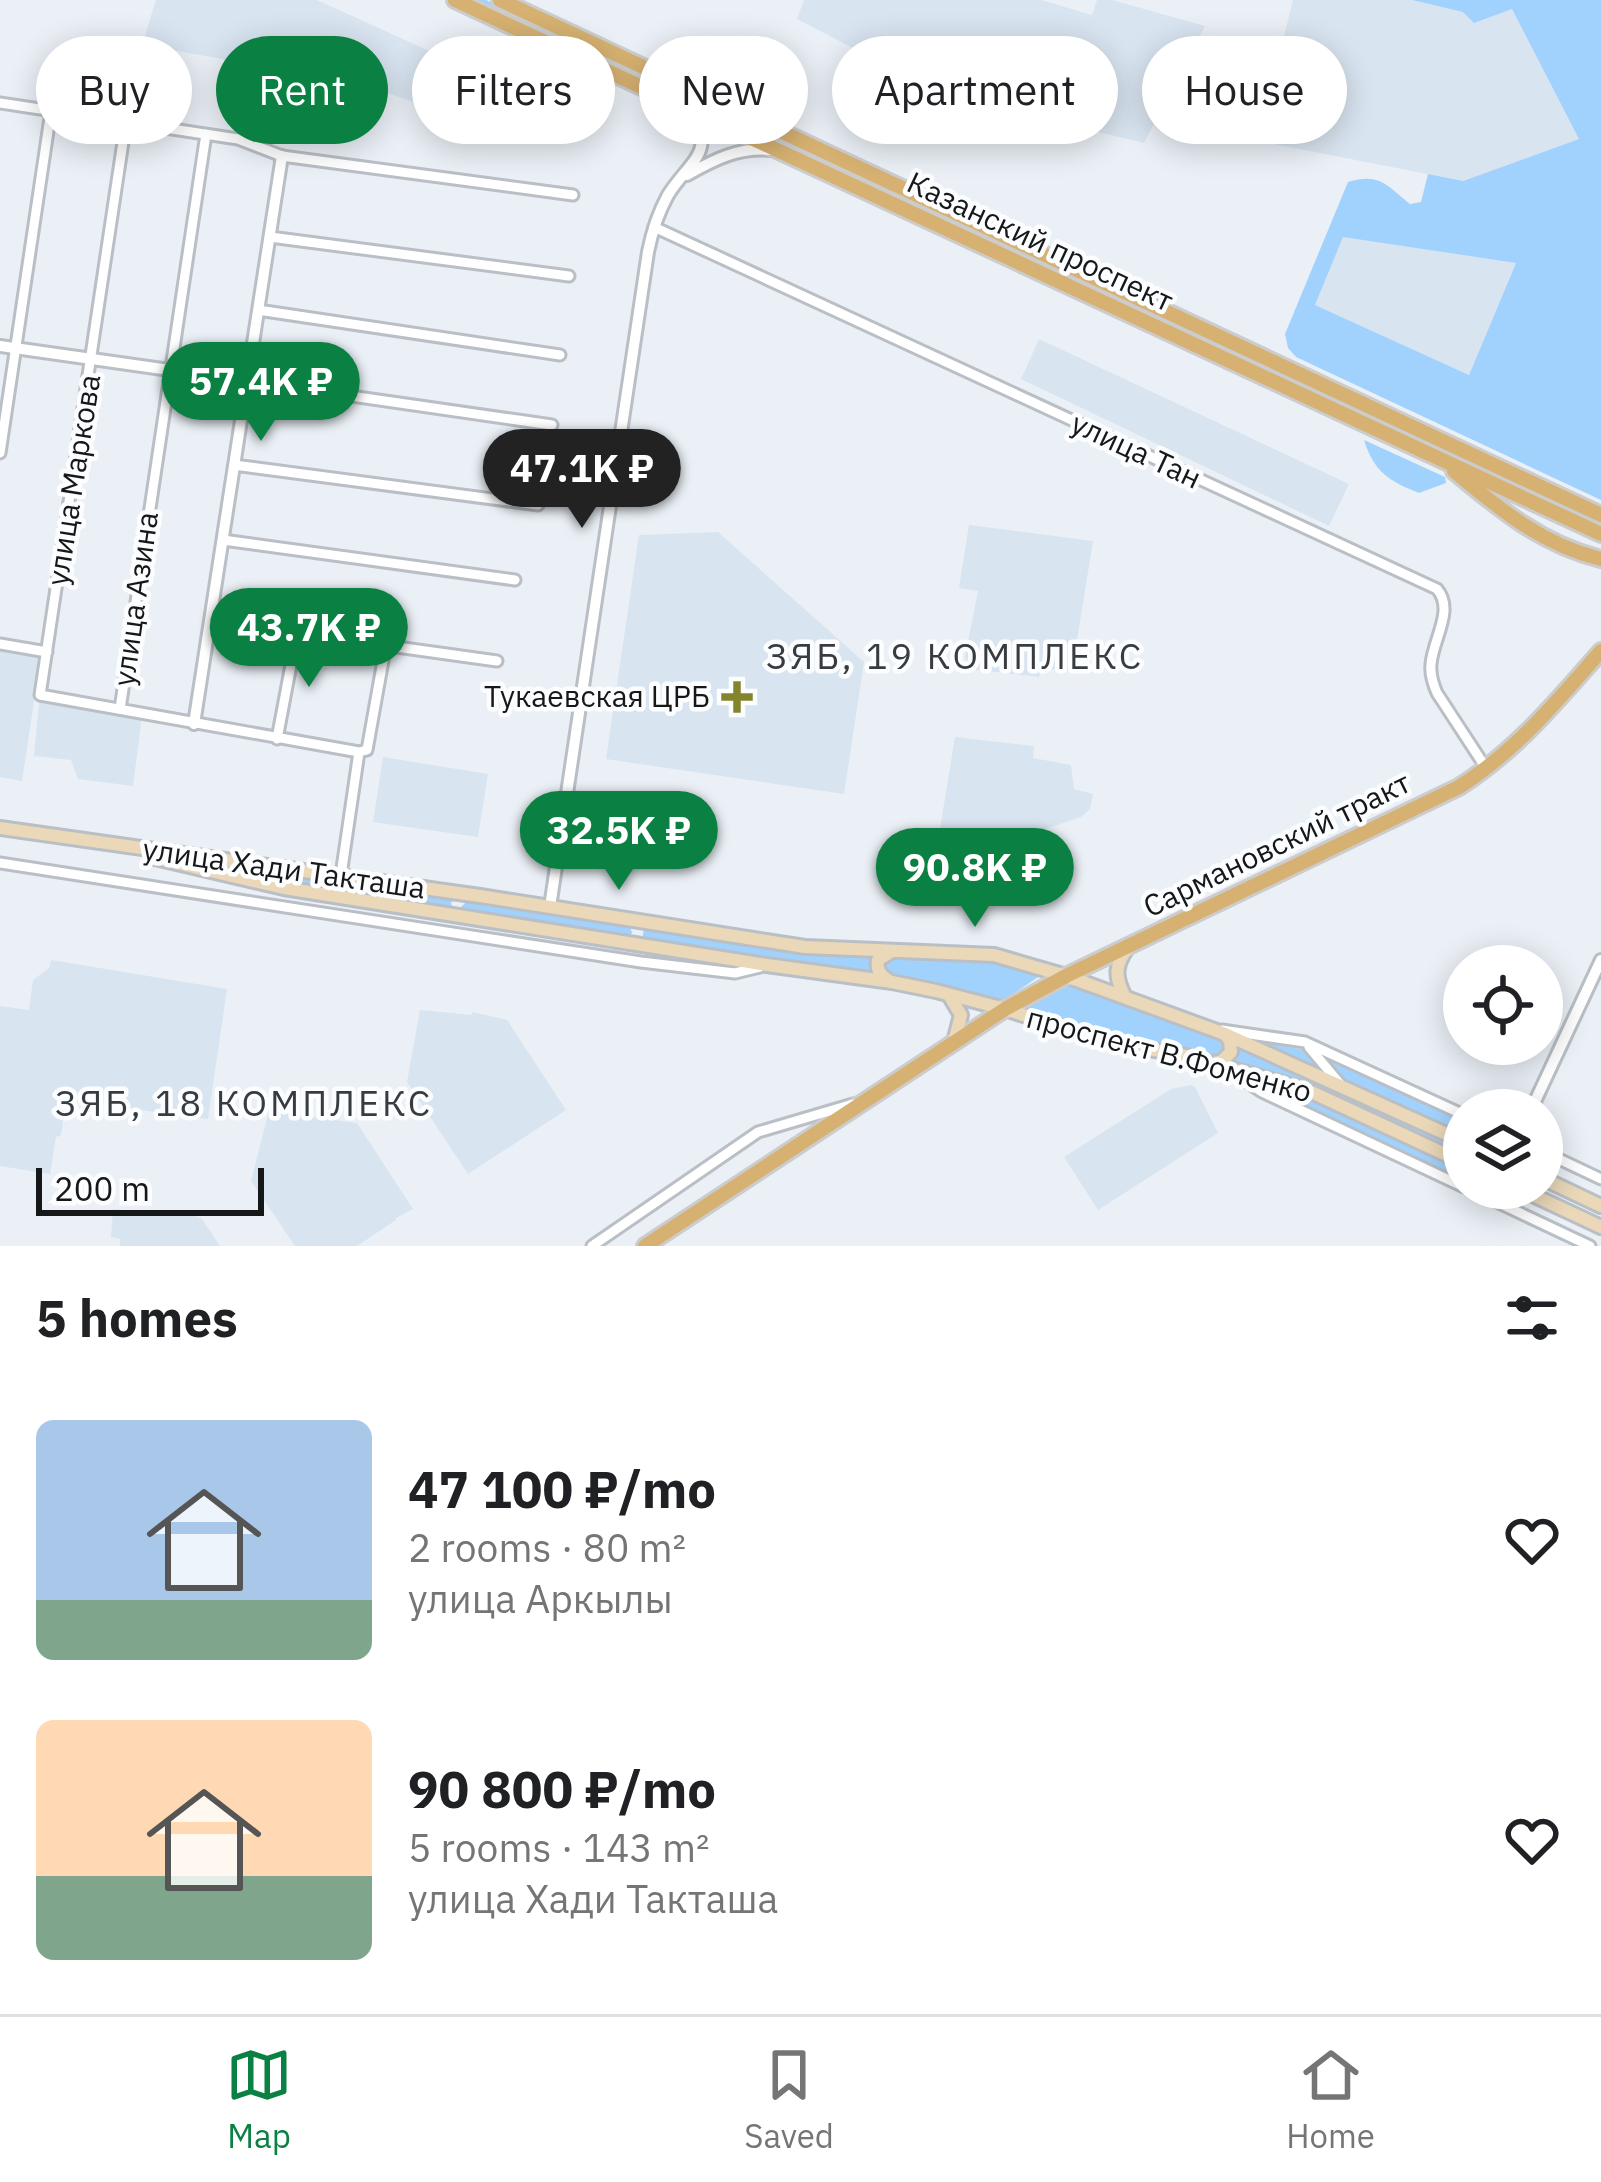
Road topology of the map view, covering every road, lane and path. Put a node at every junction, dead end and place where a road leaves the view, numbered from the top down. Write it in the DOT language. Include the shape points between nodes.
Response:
graph roads {
  1 [pos="455,0"];
  2 [pos="500,0"];
  3 [pos="639,87"];
  4 [pos="0,103"];
  5 [pos="36,109"];
  6 [pos="192,132"];
  7 [pos="206,134"];
  8 [pos="46,144"];
  9 [pos="123,144"];
  10 [pos="701,144"];
  11 [pos="764,144"];
  12 [pos="782,152"];
  13 [pos="282,156"];
  14 [pos="680,179"];
  15 [pos="573,196"];
  16 [pos="653,227"];
  17 [pos="269,237"];
  18 [pos="569,276"];
  19 [pos="258,310"];
  20 [pos="0,346"];
  21 [pos="16,348"];
  22 [pos="560,356"];
  23 [pos="92,360"];
  24 [pos="170,371"];
  25 [pos="247,381"];
  26 [pos="552,425"];
  27 [pos="0,453"];
  28 [pos="1441,460"];
  29 [pos="234,465"];
  30 [pos="538,505"];
  31 [pos="1581,505"];
  32 [pos="1540,506"];
  33 [pos="1601,514"];
  34 [pos="1601,534"];
  35 [pos="223,540"];
  36 [pos="1557,545"];
  37 [pos="1601,559"];
  38 [pos="515,580"];
  39 [pos="210,621"];
  40 [pos="297,633"];
  41 [pos="0,644"];
  42 [pos="386,644"];
  43 [pos="1601,651"];
  44 [pos="47,652"];
  45 [pos="497,661"];
  46 [pos="120,709"];
  47 [pos="194,724"];
  48 [pos="277,739"];
  49 [pos="363,751"];
  50 [pos="1487,770"];
  51 [pos="0,832"];
  52 [pos="0,863"];
  53 [pos="341,875"];
  54 [pos="466,894"];
  55 [pos="550,907"];
  56 [pos="442,913"];
  57 [pos="463,917"];
  58 [pos="632,919"];
  59 [pos="414,926"];
  60 [pos="582,936"];
  61 [pos="624,943"];
  62 [pos="1129,947"];
  63 [pos="894,951"];
  64 [pos="602,955"];
  65 [pos="1601,960"];
  66 [pos="766,965"];
  67 [pos="1066,976"];
  68 [pos="892,982"];
  69 [pos="948,994"];
  70 [pos="1125,998"];
  71 [pos="1005,1009"];
  72 [pos="1205,1027"];
  73 [pos="1225,1034"];
  74 [pos="954,1042"];
  75 [pos="1305,1042"];
  76 [pos="1218,1065"];
  77 [pos="1340,1084"];
  78 [pos="1541,1089"];
  79 [pos="864,1101"];
  80 [pos="1443,1105"];
  81 [pos="1443,1132"];
  82 [pos="1443,1153"];
  83 [pos="1563,1161"];
  84 [pos="1443,1176"];
  85 [pos="1601,1179"];
  86 [pos="1563,1188"];
  87 [pos="1601,1206"];
  88 [pos="1512,1209"];
  89 [pos="1563,1209"];
  90 [pos="1601,1227"];
  91 [pos="592,1246"];
  92 [pos="646,1246"];
  93 [pos="1590,1246"];
  1 -- 3 [label="main road, Казанский проспект"];
  2 -- 31 [label="main road, Казанский проспект"];
  4 -- 5 [label="street"];
  6 -- 7 [label="street"];
  7 -- 13 [label="street"];
  7 -- 24 [label="street, улица Азина"];
  8 -- 21 [label="street"];
  9 -- 23 [label="street, улица Маркова"];
  10 -- 14 [label="street"];
  11 -- 12 [label="main road, Казанский проспект"];
  12 -- 14 [label="street" via="730,153"];
  12 -- 28 [label="main road, Казанский проспект"];
  13 -- 15 [label="street"];
  13 -- 17 [label="street"];
  14 -- 16 [label="street"];
  16 -- 50 [label="street, улица Тан" via="1437,589 1445,604 1433,682"];
  16 -- 55 [label="street"];
  17 -- 18 [label="street"];
  17 -- 19 [label="street"];
  19 -- 22 [label="street"];
  19 -- 25 [label="street"];
  20 -- 21 [label="street"];
  21 -- 23 [label="street"];
  21 -- 27 [label="street"];
  23 -- 24 [label="street"];
  23 -- 44 [label="street, улица Маркова"];
  24 -- 25 [label="street"];
  24 -- 46 [label="street, улица Азина"];
  25 -- 26 [label="street"];
  25 -- 29 [label="street"];
  28 -- 32 [label="main road, Казанский проспект"];
  28 -- 36 [label="main road"];
  29 -- 30 [label="street"];
  29 -- 35 [label="street"];
  31 -- 32 [label="main road" via="1551,498"];
  31 -- 33 [label="main road, Казанский проспект"];
  32 -- 34 [label="main road, Казанский проспект"];
  32 -- 36 [label="main road"];
  35 -- 38 [label="street"];
  35 -- 39 [label="street"];
  36 -- 37 [label="main road"];
  39 -- 40 [label="street"];
  39 -- 47 [label="street"];
  40 -- 42 [label="street"];
  40 -- 48 [label="street"];
  41 -- 44 [label="street"];
  42 -- 45 [label="street"];
  42 -- 49 [label="street"];
  43 -- 50 [label="main road, Сармановский тракт"];
  44 -- 46 [label="street, улица Маркова" via="40,695"];
  46 -- 47 [label="street"];
  47 -- 48 [label="street"];
  48 -- 49 [label="street"];
  49 -- 53 [label="street"];
  50 -- 62 [label="main road, Сармановский тракт"];
  51 -- 53 [label="main road, улица Хади Такташа"];
  51 -- 56 [label="main road, улица Хади Такташа"];
  52 -- 59 [label="street"];
  53 -- 54 [label="main road, улица Хади Такташа"];
  54 -- 55 [label="main road, улица Хади Такташа"];
  54 -- 57 [label="main road" via="457,904"];
  55 -- 58 [label="main road, улица Хади Такташа"];
  56 -- 57 [label="main road, улица Хади Такташа"];
  56 -- 59 [label="street"];
  57 -- 60 [label="main road, улица Хади Такташа"];
  58 -- 61 [label="main road" via="638,934"];
  58 -- 63 [label="main road, улица Хади Такташа" via="806,947"];
  59 -- 64 [label="street"];
  60 -- 61 [label="main road, улица Хади Такташа"];
  60 -- 64 [label="street"];
  61 -- 66 [label="main road, улица Хади Такташа"];
  62 -- 67 [label="main road, Сармановский тракт"];
  62 -- 70 [label="main road" via="1115,975"];
  63 -- 67 [label="main road, улица Хади Такташа" via="994,956"];
  63 -- 68 [label="main road" via="877,966"];
  64 -- 66 [label="street" via="735,973"];
  65 -- 78 [label="street"];
  66 -- 68 [label="main road, улица Хади Такташа"];
  67 -- 70 [label="main road, проспект В.Фоменко"];
  67 -- 71 [label="main road, Сармановский тракт"];
  68 -- 69 [label="main road, улица Хади Такташа"];
  69 -- 71 [label="main road, улица Хади Такташа"];
  69 -- 74 [label="main road" via="961,1016"];
  70 -- 72 [label="main road, проспект В.Фоменко"];
  71 -- 74 [label="main road, Сармановский тракт"];
  71 -- 76 [label="main road, проспект В.Фоменко"];
  72 -- 73 [label="main road, проспект В.Фоменко"];
  72 -- 75 [label="street"];
  73 -- 76 [label="main road" via="1232,1047"];
  73 -- 77 [label="main road, проспект В.Фоменко"];
  74 -- 79 [label="main road, Сармановский тракт"];
  75 -- 77 [label="street"];
  75 -- 80 [label="street"];
  76 -- 82 [label="main road, проспект В.Фоменко" via="1307,1090"];
  76 -- 84 [label="street"];
  77 -- 81 [label="main road, проспект В.Фоменко"];
  79 -- 91 [label="street" via="758,1132"];
  79 -- 92 [label="main road, Сармановский тракт"];
  83 -- 85 [label="street"];
  86 -- 87 [label="main road"];
  88 -- 93 [label="street"];
  89 -- 90 [label="main road"];
}
